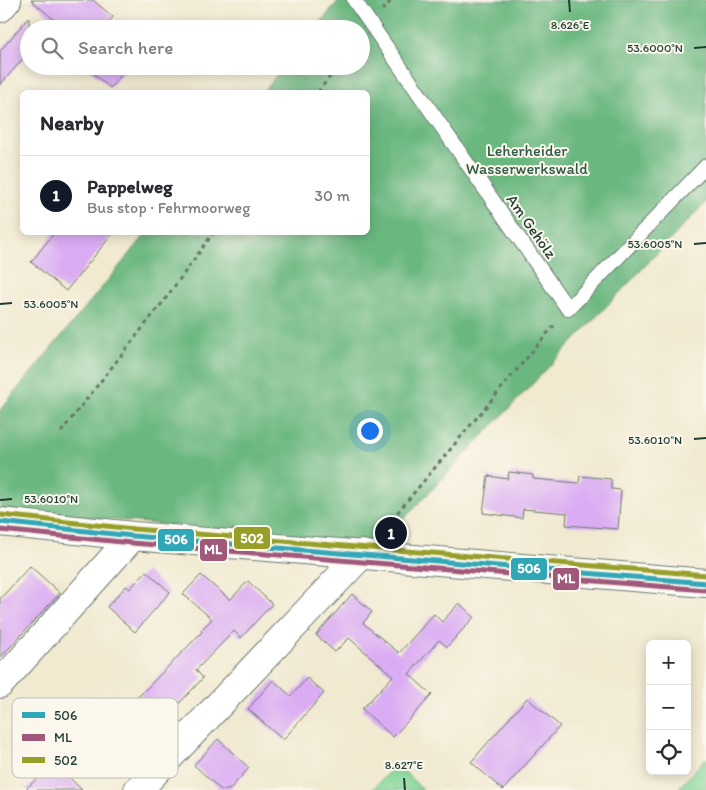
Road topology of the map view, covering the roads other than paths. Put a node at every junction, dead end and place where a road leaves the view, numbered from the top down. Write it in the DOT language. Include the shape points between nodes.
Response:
graph roads {
  1 [pos="7,0"];
  2 [pos="354,0"];
  3 [pos="0,8"];
  4 [pos="368,20"];
  5 [pos="370,23"];
  6 [pos="706,166"];
  7 [pos="0,522"];
  8 [pos="133,536"];
  9 [pos="362,554"];
  10 [pos="706,583"];
  11 [pos="0,684"];
  12 [pos="178,748"];
  13 [pos="149,778"];
  14 [pos="138,790"];
  1 -- 3 [label="street"];
  2 -- 4 [label="lane, Am Gehölz"];
  5 -- 6 [label="lane, Am Gehölz" via="568,309"];
  7 -- 8 [label="street"];
  8 -- 9 [label="street"];
  8 -- 11 [label="street"];
  9 -- 10 [label="street"];
  9 -- 12 [label="street"];
  13 -- 14 [label="street"];
}
